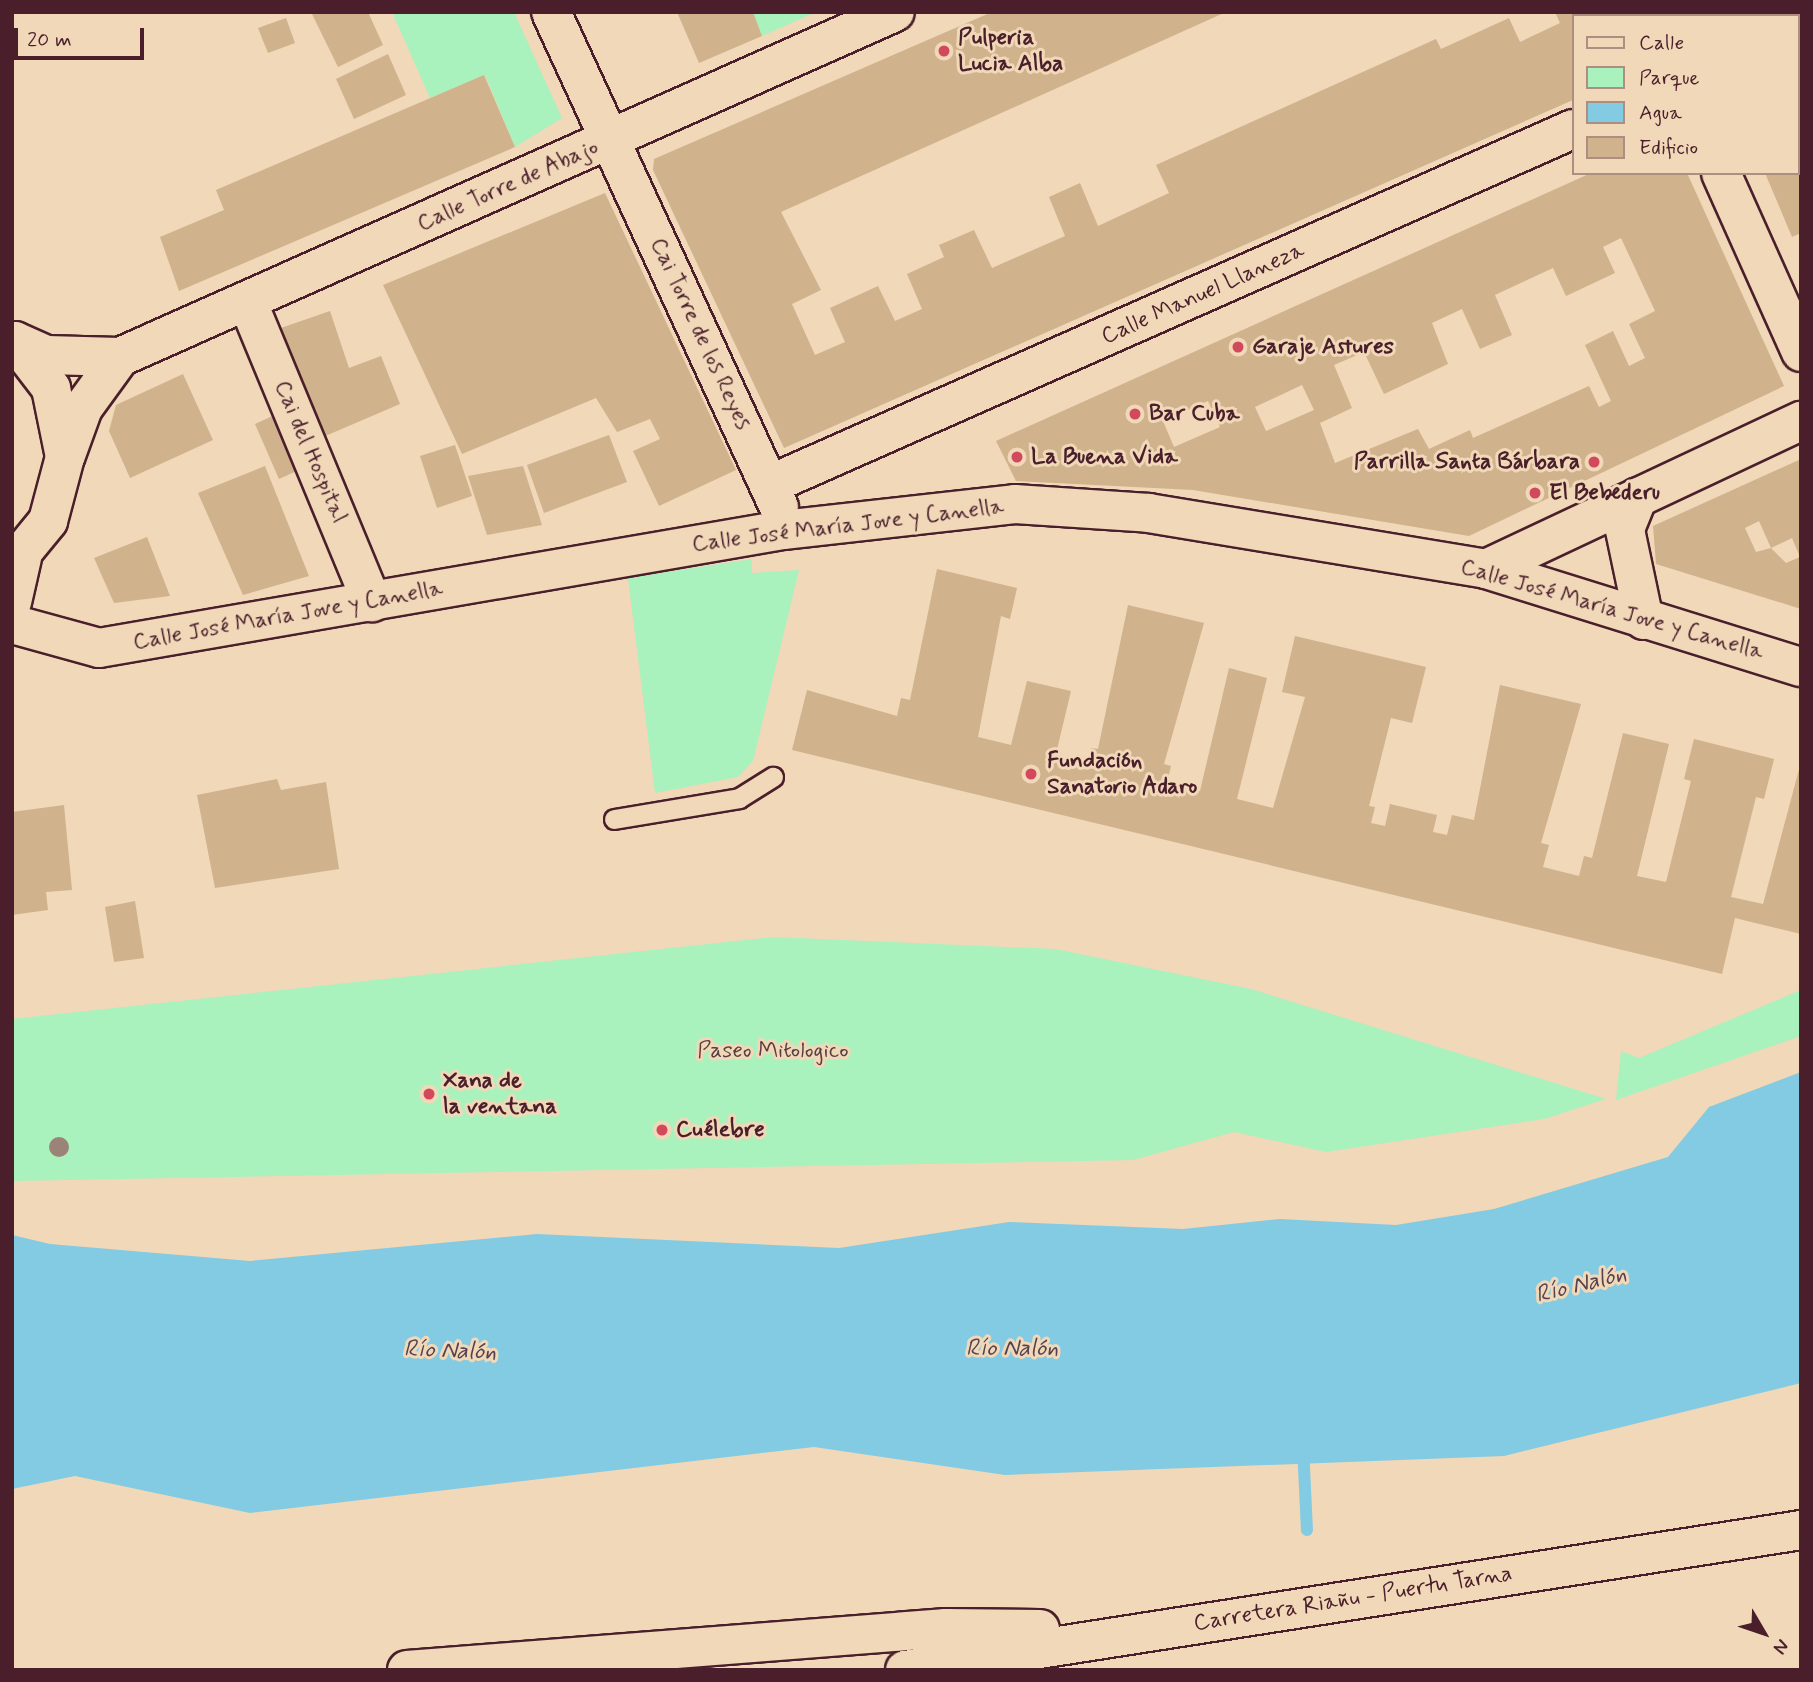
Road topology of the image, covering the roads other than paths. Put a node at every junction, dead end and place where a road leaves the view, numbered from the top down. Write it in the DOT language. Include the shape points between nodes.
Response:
graph roads {
  1 [pos="551,12"];
  2 [pos="895,12"];
  3 [pos="1572,129"];
  4 [pos="611,140"];
  5 [pos="1722,175"];
  6 [pos="248,303"];
  7 [pos="13,340"];
  8 [pos="1801,352"];
  9 [pos="120,357"];
  10 [pos="1801,421"];
  11 [pos="65,457"];
  12 [pos="832,458"];
  13 [pos="769,485"];
  14 [pos="1638,497"];
  15 [pos="822,524"];
  16 [pos="783,530"];
  17 [pos="17,561"];
  18 [pos="1486,569"];
  19 [pos="12,602"];
  20 [pos="372,602"];
  21 [pos="1644,621"];
  22 [pos="12,624"];
  23 [pos="1801,667"];
  24 [pos="773,778"];
  25 [pos="614,819"];
  26 [pos="1801,1530"];
  27 [pos="1151,1631"];
  28 [pos="996,1654"];
  29 [pos="407,1670"];
  30 [pos="905,1670"];
  31 [pos="954,1670"];
  1 -- 4 [label="street, Cai Torre de los Reyes"];
  2 -- 4 [label="street, Calle Torre de Abajo"];
  3 -- 12 [label="street, Calle Manuel Llaneza"];
  4 -- 6 [label="street, Calle Torre de Abajo"];
  4 -- 13 [label="street, Cai Torre de los Reyes"];
  5 -- 8 [label="street"];
  6 -- 9 [label="street, Calle Torre de Abajo"];
  6 -- 20 [label="street, Cai del Hospital"];
  7 -- 9 [label="street, Calle Torre de Abajo" via="47,355"];
  7 -- 11 [label="street" via="51,388"];
  9 -- 11 [label="street" via="83,408"];
  10 -- 14 [label="street"];
  11 -- 17 [label="street" via="48,520"];
  12 -- 13 [label="street, Calle Manuel Llaneza"];
  12 -- 15 [label="street" via="822,484"];
  13 -- 16 [label="street, Cai Torre de los Reyes"];
  14 -- 18 [label="street"];
  14 -- 21 [label="street" via="1625,530"];
  15 -- 16 [label="street, Calle José María Jove y Canella"];
  15 -- 18 [label="street, Calle José María Jove y Canella" via="1016,504 1149,513"];
  16 -- 20 [label="street, Calle José María Jove y Canella"];
  17 -- 19 [label="street"];
  18 -- 21 [label="street, Calle José María Jove y Canella"];
  20 -- 22 [label="street, Calle José María Jove y Canella" via="99,648"];
  21 -- 23 [label="street, Calle José María Jove y Canella"];
  24 -- 25 [label="lane" via="739,798"];
  26 -- 27 [label="street, Carretera Riañu - Puertu Tarna"];
  27 -- 28 [label="street, Carretera Riañu - Puertu Tarna"];
  27 -- 29 [label="street" via="946,1628"];
  28 -- 30 [label="street, Carretera Riañu - Puertu Tarna"];
  28 -- 31 [label="street"];
}
